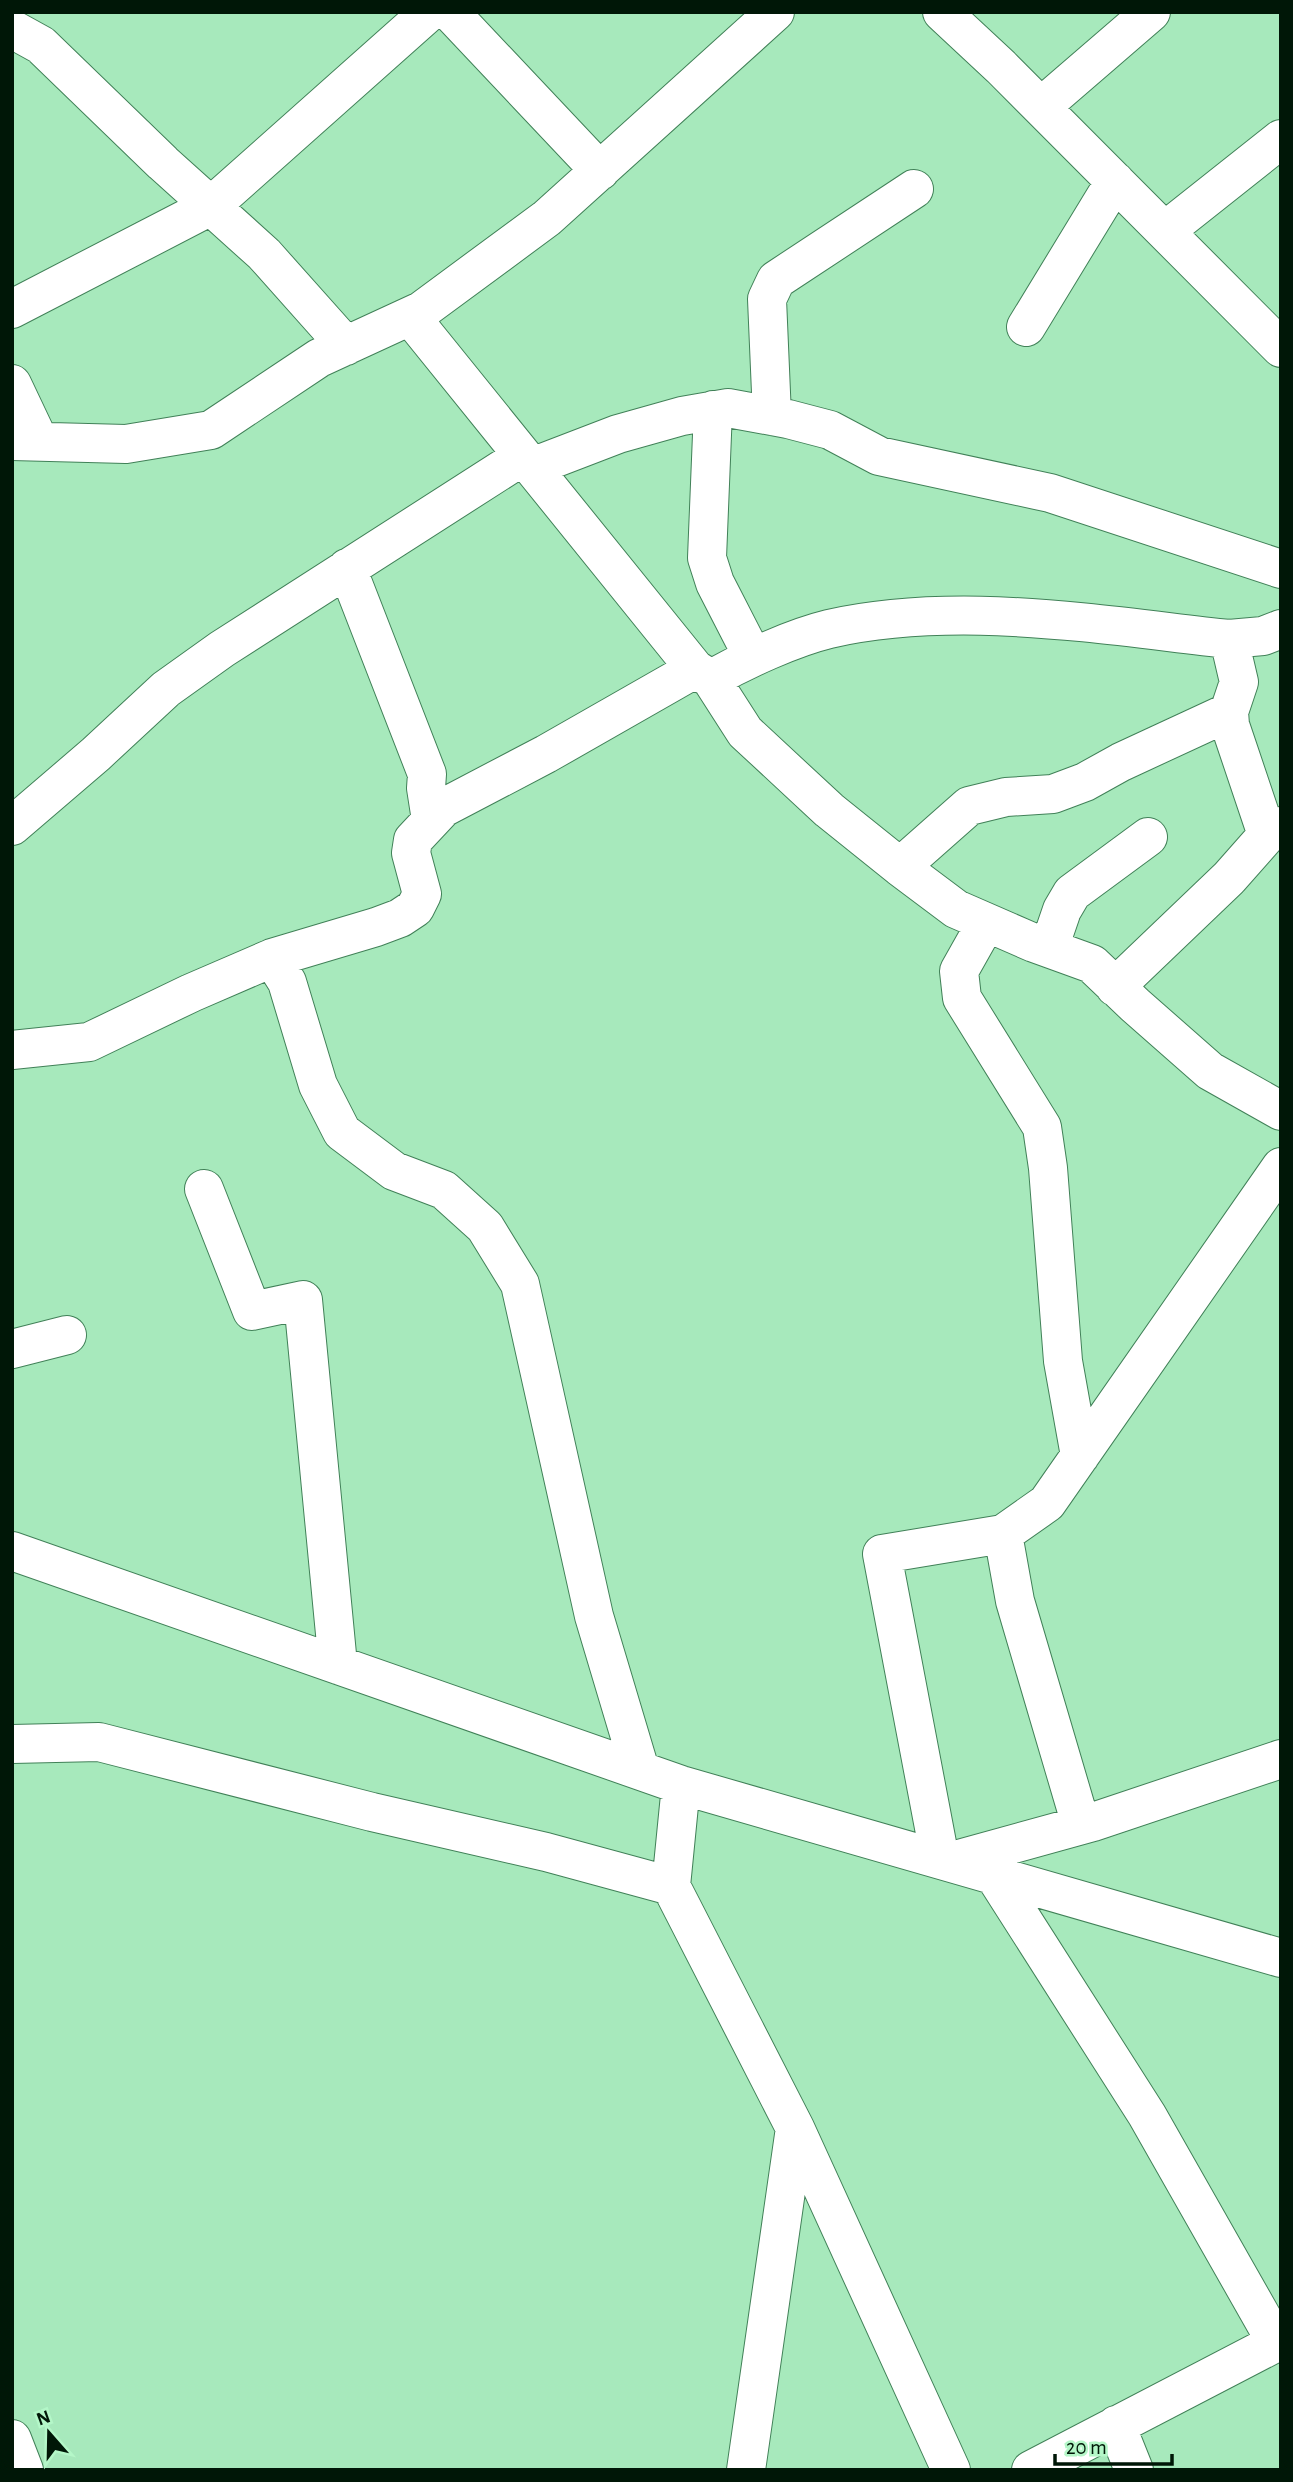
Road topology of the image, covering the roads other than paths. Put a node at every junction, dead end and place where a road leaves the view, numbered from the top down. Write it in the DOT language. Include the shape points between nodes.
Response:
graph roads {
  1 [pos="429,12"];
  2 [pos="450,12"];
  3 [pos="775,12"];
  4 [pos="942,12"];
  5 [pos="1151,12"];
  6 [pos="12,29"];
  7 [pos="1041,107"];
  8 [pos="1281,139"];
  9 [pos="600,170"];
  10 [pos="1115,181"];
  11 [pos="914,189"];
  12 [pos="211,206"];
  13 [pos="1165,231"];
  14 [pos="12,309"];
  15 [pos="410,316"];
  16 [pos="1026,327"];
  17 [pos="345,346"];
  18 [pos="1281,348"];
  19 [pos="12,384"];
  20 [pos="713,410"];
  21 [pos="772,416"];
  22 [pos="19,441"];
  23 [pos="527,461"];
  24 [pos="347,568"];
  25 [pos="1281,569"];
  26 [pos="1281,629"];
  27 [pos="1229,639"];
  28 [pos="753,657"];
  29 [pos="703,674"];
  30 [pos="1228,712"];
  31 [pos="431,820"];
  32 [pos="12,826"];
  33 [pos="1274,830"];
  34 [pos="1148,837"];
  35 [pos="900,867"];
  36 [pos="986,923"];
  37 [pos="1049,948"];
  38 [pos="272,958"];
  39 [pos="1115,987"];
  40 [pos="12,1050"];
  41 [pos="1280,1110"];
  42 [pos="1281,1167"];
  43 [pos="204,1189"];
  44 [pos="66,1335"];
  45 [pos="12,1349"];
  46 [pos="1080,1456"];
  47 [pos="1003,1534"];
  48 [pos="13,1545"];
  49 [pos="338,1665"];
  50 [pos="12,1744"];
  51 [pos="1281,1759"];
  52 [pos="640,1770"];
  53 [pos="681,1785"];
  54 [pos="1081,1825"];
  55 [pos="944,1860"];
  56 [pos="994,1875"];
  57 [pos="671,1886"];
  58 [pos="1281,1958"];
  59 [pos="795,2127"];
  60 [pos="1279,2341"];
  61 [pos="1116,2425"];
  62 [pos="12,2440"];
  63 [pos="24,2470"];
  64 [pos="746,2470"];
  65 [pos="951,2470"];
  66 [pos="1031,2470"];
  67 [pos="1134,2470"];
  1 -- 12 [label="street"];
  2 -- 9 [label="street"];
  3 -- 9 [label="street"];
  4 -- 7 [label="street"];
  5 -- 7 [label="street"];
  6 -- 12 [label="street" via="41,46"];
  7 -- 10 [label="street"];
  8 -- 13 [label="street"];
  9 -- 15 [label="street" via="547,218"];
  10 -- 13 [label="street"];
  10 -- 16 [label="street"];
  11 -- 21 [label="street" via="776,280 768,299"];
  12 -- 14 [label="street"];
  12 -- 17 [label="street" via="264,254"];
  13 -- 18 [label="street"];
  15 -- 17 [label="street"];
  15 -- 23 [label="street"];
  17 -- 22 [label="street" via="319,358 211,430 125,444"];
  19 -- 22 [label="street"];
  20 -- 21 [label="street" via="728,408"];
  20 -- 23 [label="street"];
  20 -- 28 [label="street" via="707,558"];
  21 -- 25 [label="street" via="830,430 879,456 1050,493"];
  23 -- 24 [label="street"];
  23 -- 29 [label="street"];
  24 -- 31 [label="street" via="427,774"];
  24 -- 32 [label="street" via="166,689"];
  26 -- 27 [label="street"];
  27 -- 28 [label="street" via="1024,618 917,616 828,629"];
  27 -- 30 [label="street" via="1239,682"];
  28 -- 29 [label="street"];
  29 -- 31 [label="street" via="443,808"];
  29 -- 35 [label="street" via="746,732"];
  30 -- 33 [label="street"];
  30 -- 35 [label="street" via="1053,794 1006,797 969,806"];
  31 -- 38 [label="street" via="413,840 411,853 422,894 415,908 376,927"];
  33 -- 39 [label="street"];
  34 -- 37 [label="street" via="1072,893"];
  35 -- 36 [label="street" via="956,909"];
  36 -- 37 [label="street"];
  36 -- 46 [label="street" via="959,971 962,998 1042,1127 1063,1361"];
  37 -- 39 [label="street" via="1092,964"];
  38 -- 40 [label="street" via="89,1042"];
  38 -- 52 [label="street" via="287,982 318,1085 342,1132 394,1171 444,1190 485,1227 520,1284 594,1616"];
  39 -- 41 [label="street" via="1210,1070"];
  42 -- 46 [label="street"];
  43 -- 49 [label="street" via="252,1311 303,1300"];
  44 -- 45 [label="street"];
  46 -- 47 [label="street" via="1047,1503"];
  47 -- 54 [label="street" via="1015,1601"];
  47 -- 55 [label="street" via="882,1554"];
  48 -- 49 [label="street"];
  49 -- 52 [label="street"];
  50 -- 57 [label="street" via="99,1742"];
  51 -- 54 [label="street"];
  52 -- 53 [label="street"];
  53 -- 55 [label="street"];
  53 -- 57 [label="street"];
  54 -- 55 [label="street"];
  55 -- 56 [label="street"];
  56 -- 58 [label="street"];
  56 -- 60 [label="street" via="1147,2115"];
  57 -- 59 [label="street"];
  59 -- 64 [label="street"];
  59 -- 65 [label="street"];
  60 -- 61 [label="street"];
  61 -- 66 [label="street"];
  61 -- 67 [label="street"];
  62 -- 63 [label="street"];
}
